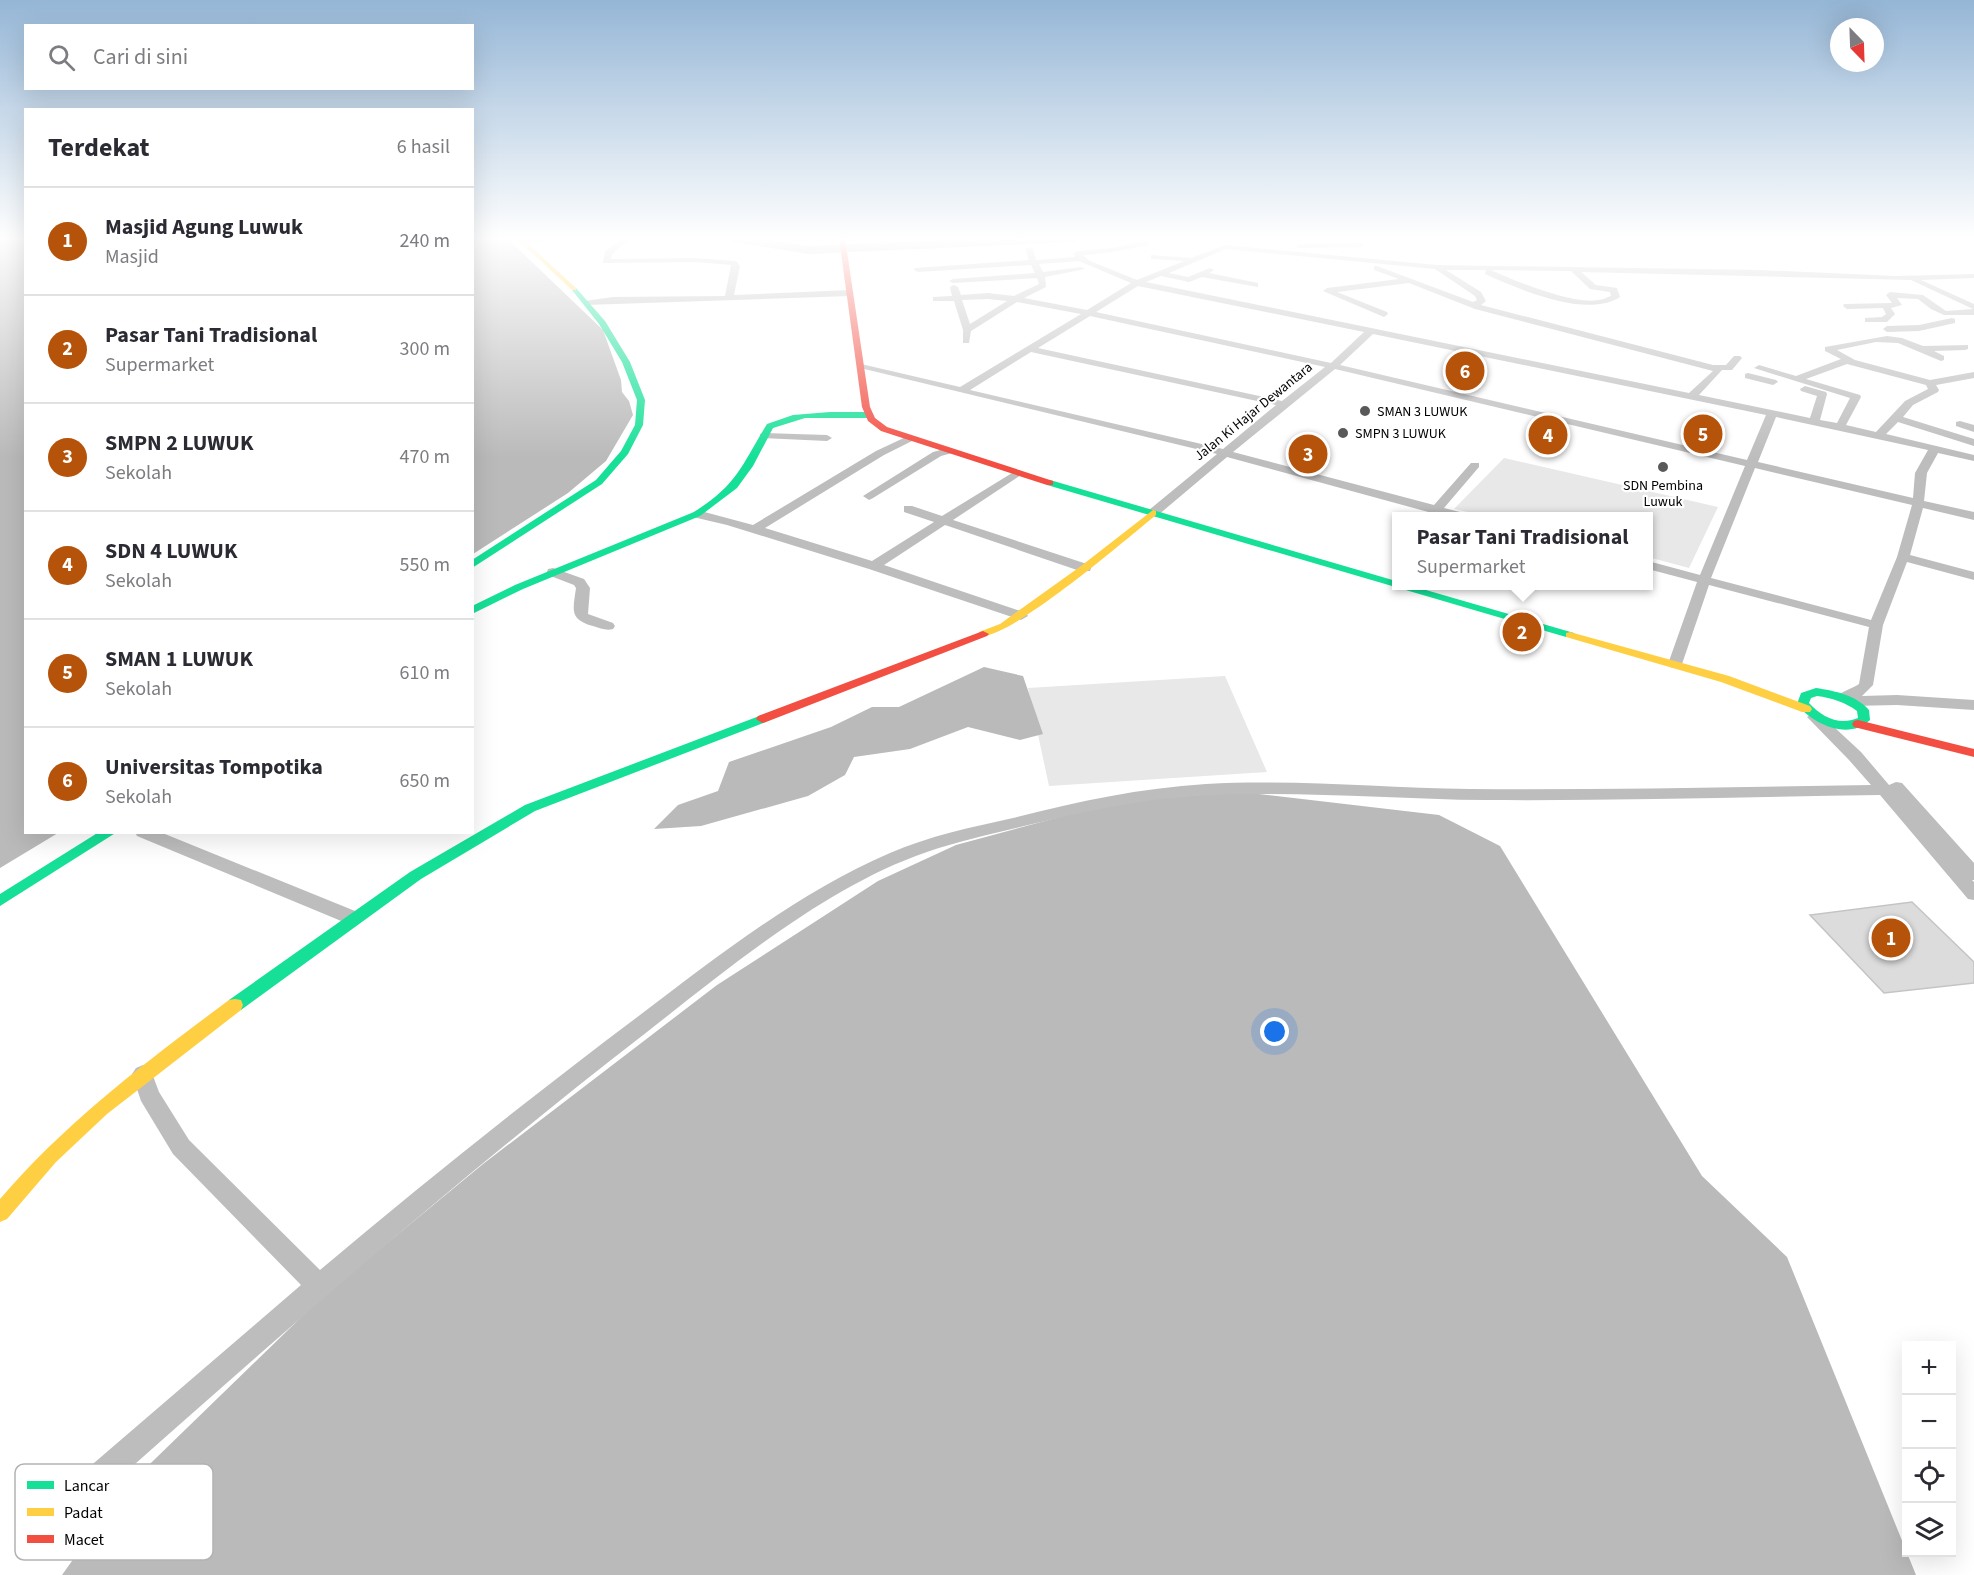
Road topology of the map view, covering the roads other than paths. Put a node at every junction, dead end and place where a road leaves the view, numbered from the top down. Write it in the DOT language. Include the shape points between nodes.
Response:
graph roads {
  1 [pos="594,312"];
  2 [pos="853,312"];
  3 [pos="960,312"];
  4 [pos="995,312"];
  5 [pos="1082,312"];
  6 [pos="1276,312"];
  7 [pos="1378,312"];
  8 [pos="1499,312"];
  9 [pos="1889,312"];
  10 [pos="1938,312"];
  11 [pos="1974,312"];
  12 [pos="1090,313"];
  13 [pos="1384,314"];
  14 [pos="1953,320"];
  15 [pos="1889,329"];
  16 [pos="966,330"];
  17 [pos="1371,331"];
  18 [pos="1870,332"];
  19 [pos="966,341"];
  20 [pos="1969,346"];
  21 [pos="1921,348"];
  22 [pos="1031,349"];
  23 [pos="1974,354"];
  24 [pos="1737,358"];
  25 [pos="1941,358"];
  26 [pos="1848,361"];
  27 [pos="861,366"];
  28 [pos="1333,366"];
  29 [pos="1715,367"];
  30 [pos="1759,368"];
  31 [pos="1974,375"];
  32 [pos="1748,376"];
  33 [pos="901,377"];
  34 [pos="1797,379"];
  35 [pos="862,381"];
  36 [pos="1930,384"];
  37 [pos="963,390"];
  38 [pos="1692,396"];
  39 [pos="1284,404"];
  40 [pos="1772,413"];
  41 [pos="868,415"];
  42 [pos="1896,418"];
  43 [pos="1814,422"];
  44 [pos="1960,424"];
  45 [pos="1839,427"];
  46 [pos="1974,429"];
  47 [pos="1879,435"];
  48 [pos="764,436"];
  49 [pos="826,438"];
  50 [pos="909,438"];
  51 [pos="1974,443"];
  52 [pos="1935,448"];
  53 [pos="948,451"];
  54 [pos="1225,453"];
  55 [pos="1974,458"];
  56 [pos="1753,464"];
  57 [pos="1475,465"];
  58 [pos="1017,473"];
  59 [pos="869,496"];
  60 [pos="1918,503"];
  61 [pos="908,509"];
  62 [pos="1436,510"];
  63 [pos="1444,512"];
  64 [pos="1154,513"];
  65 [pos="697,514"];
  66 [pos="1974,516"];
  67 [pos="945,520"];
  68 [pos="755,529"];
  69 [pos="1904,557"];
  70 [pos="474,565"];
  71 [pos="874,566"];
  72 [pos="1653,567"];
  73 [pos="1085,568"];
  74 [pos="553,572"];
  75 [pos="1974,576"];
  76 [pos="1704,580"];
  77 [pos="1392,584"];
  78 [pos="1413,590"];
  79 [pos="474,610"];
  80 [pos="1021,616"];
  81 [pos="1876,625"];
  82 [pos="608,626"];
  83 [pos="1676,664"];
  84 [pos="1725,679"];
  85 [pos="1816,692"];
  86 [pos="1853,703"];
  87 [pos="1974,705"];
  88 [pos="1809,712"];
  89 [pos="1855,725"];
  90 [pos="1948,745"];
  91 [pos="1974,753"];
  92 [pos="1885,790"];
  93 [pos="107,834"];
  94 [pos="148,834"];
  95 [pos="1974,874"];
  96 [pos="1974,894"];
  97 [pos="0,901"];
  98 [pos="353,918"];
  99 [pos="143,1074"];
  100 [pos="0,1213"];
  101 [pos="318,1285"];
  102 [pos="114,1464"];
  1 -- 70 [label="main road" via="629,368 641,406 639,423 627,448 599,482"];
  2 -- 27 [label="main road"];
  3 -- 16 [label="street"];
  4 -- 16 [label="street"];
  5 -- 12 [label="street"];
  6 -- 17 [label="street"];
  7 -- 13 [label="street"];
  8 -- 29 [label="street"];
  9 -- 15 [label="street" via="1884,320 1868,320"];
  10 -- 11 [label="street"];
  12 -- 22 [label="street"];
  12 -- 28 [label="street"];
  14 -- 15 [label="street" via="1919,328"];
  15 -- 18 [label="street"];
  16 -- 19 [label="street"];
  17 -- 28 [label="street, Jalan Ki Hajar Dewantara"];
  17 -- 38 [label="street"];
  20 -- 21 [label="street"];
  20 -- 23 [label="street" via="1962,348"];
  21 -- 25 [label="street"];
  21 -- 26 [label="street" via="1889,338 1828,350"];
  22 -- 37 [label="street"];
  22 -- 39 [label="street"];
  24 -- 29 [label="street" via="1729,368"];
  26 -- 34 [label="street"];
  26 -- 36 [label="street"];
  27 -- 33 [label="street"];
  27 -- 35 [label="main road"];
  28 -- 39 [label="street, Jalan Ki Hajar Dewantara"];
  28 -- 56 [label="street"];
  29 -- 38 [label="street" via="1719,370"];
  30 -- 34 [label="street"];
  31 -- 36 [label="street"];
  32 -- 43 [label="street" via="1821,393"];
  33 -- 35 [label="street"];
  33 -- 37 [label="street"];
  34 -- 45 [label="street" via="1856,396"];
  35 -- 41 [label="main road"];
  36 -- 42 [label="street" via="1934,390 1909,403"];
  37 -- 54 [label="street"];
  38 -- 40 [label="street"];
  39 -- 54 [label="street, Jalan Ki Hajar Dewantara"];
  40 -- 43 [label="street"];
  40 -- 56 [label="street"];
  41 -- 48 [label="main road" via="786,420 770,426"];
  41 -- 50 [label="main road" via="884,429"];
  42 -- 47 [label="street"];
  42 -- 51 [label="street"];
  43 -- 45 [label="street"];
  44 -- 46 [label="street"];
  45 -- 47 [label="street"];
  47 -- 52 [label="street"];
  48 -- 49 [label="street"];
  48 -- 65 [label="main road" via="732,490"];
  50 -- 53 [label="main road"];
  50 -- 68 [label="street"];
  52 -- 55 [label="street"];
  52 -- 60 [label="street" via="1921,472"];
  53 -- 58 [label="main road"];
  53 -- 59 [label="street"];
  54 -- 62 [label="street"];
  54 -- 64 [label="street, Jalan Ki Hajar Dewantara"];
  56 -- 60 [label="street"];
  56 -- 76 [label="street"];
  57 -- 62 [label="street"];
  58 -- 64 [label="main road"];
  58 -- 67 [label="street"];
  60 -- 66 [label="street"];
  60 -- 69 [label="street"];
  61 -- 67 [label="street"];
  62 -- 63 [label="street"];
  64 -- 73 [label="main road"];
  64 -- 77 [label="main road"];
  65 -- 68 [label="street"];
  65 -- 74 [label="main road"];
  67 -- 71 [label="street"];
  67 -- 73 [label="street"];
  68 -- 71 [label="street"];
  69 -- 75 [label="street"];
  69 -- 81 [label="street"];
  71 -- 80 [label="street"];
  72 -- 76 [label="street"];
  73 -- 80 [label="main road"];
  74 -- 79 [label="main road"];
  74 -- 82 [label="street" via="579,582 583,588 580,615"];
  76 -- 81 [label="street"];
  76 -- 83 [label="street"];
  78 -- 83 [label="main road"];
  80 -- 98 [label="main road" via="957,646 530,808 484,832"];
  81 -- 86 [label="street" via="1866,685"];
  83 -- 84 [label="main road"];
  84 -- 85 [label="main road"];
  84 -- 88 [label="main road"];
  85 -- 86 [label="main road"];
  85 -- 88 [label="main road" via="1802,700"];
  86 -- 87 [label="street" via="1897,700"];
  86 -- 89 [label="main road" via="1864,720"];
  86 -- 90 [label="main road"];
  88 -- 89 [label="main road" via="1834,724"];
  88 -- 92 [label="street"];
  89 -- 90 [label="main road"];
  89 -- 95 [label="street" via="1851,730 1855,741"];
  90 -- 91 [label="main road"];
  92 -- 96 [label="street"];
  92 -- 101 [label="street" via="1484,794 1280,788 1199,791 1124,798 957,837 882,864 739,951 569,1080"];
  93 -- 97 [label="main road"];
  94 -- 98 [label="street"];
  98 -- 99 [label="main road"];
  99 -- 100 [label="main road" via="83,1124"];
  99 -- 101 [label="street" via="149,1095 181,1147"];
  101 -- 102 [label="street"];
}
